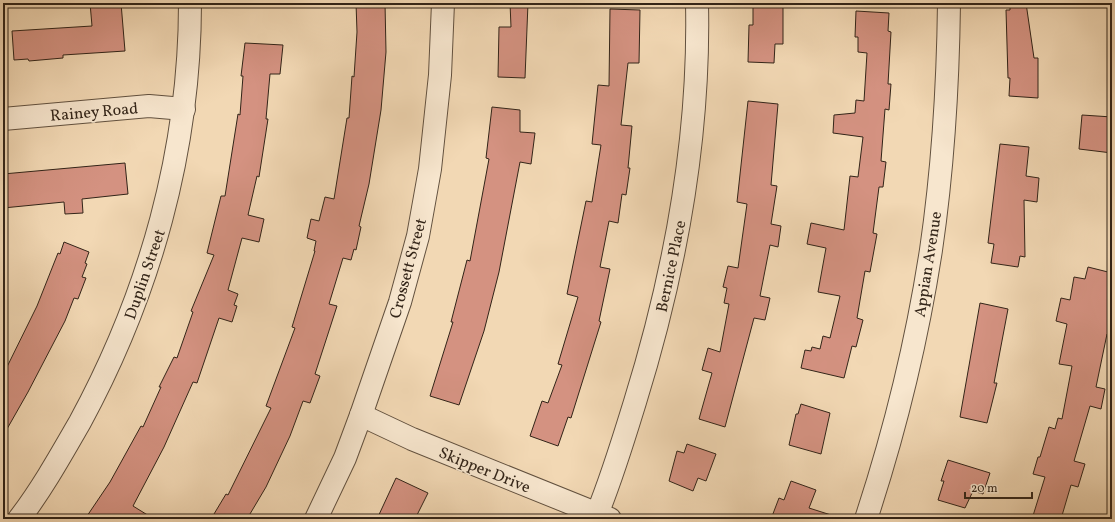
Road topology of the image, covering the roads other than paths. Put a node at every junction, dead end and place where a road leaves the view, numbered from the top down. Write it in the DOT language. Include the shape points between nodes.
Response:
graph roads {
  1 [pos="190,3"];
  2 [pos="443,3"];
  3 [pos="697,3"];
  4 [pos="949,3"];
  5 [pos="184,109"];
  6 [pos="3,120"];
  7 [pos="361,415"];
  8 [pos="601,517"];
  9 [pos="19,519"];
  10 [pos="316,519"];
  11 [pos="866,519"];
  1 -- 5 [label="street, Duplin Street" via="190,44"];
  2 -- 7 [label="street, Crossett Street" via="440,75 430,169 418,236 400,302"];
  3 -- 8 [label="street, Bernice Place" via="694,103 685,185 671,267 649,357"];
  4 -- 11 [label="street, Appian Avenue" via="948,80 931,250 914,343 883,467"];
  5 -- 6 [label="street, Rainey Road" via="150,106"];
  5 -- 9 [label="street, Duplin Street" via="170,188 153,252 131,315 97,390 62,453"];
  7 -- 8 [label="street, Skipper Drive" via="412,439"];
  7 -- 10 [label="street, Crossett Street" via="345,458"];
}
